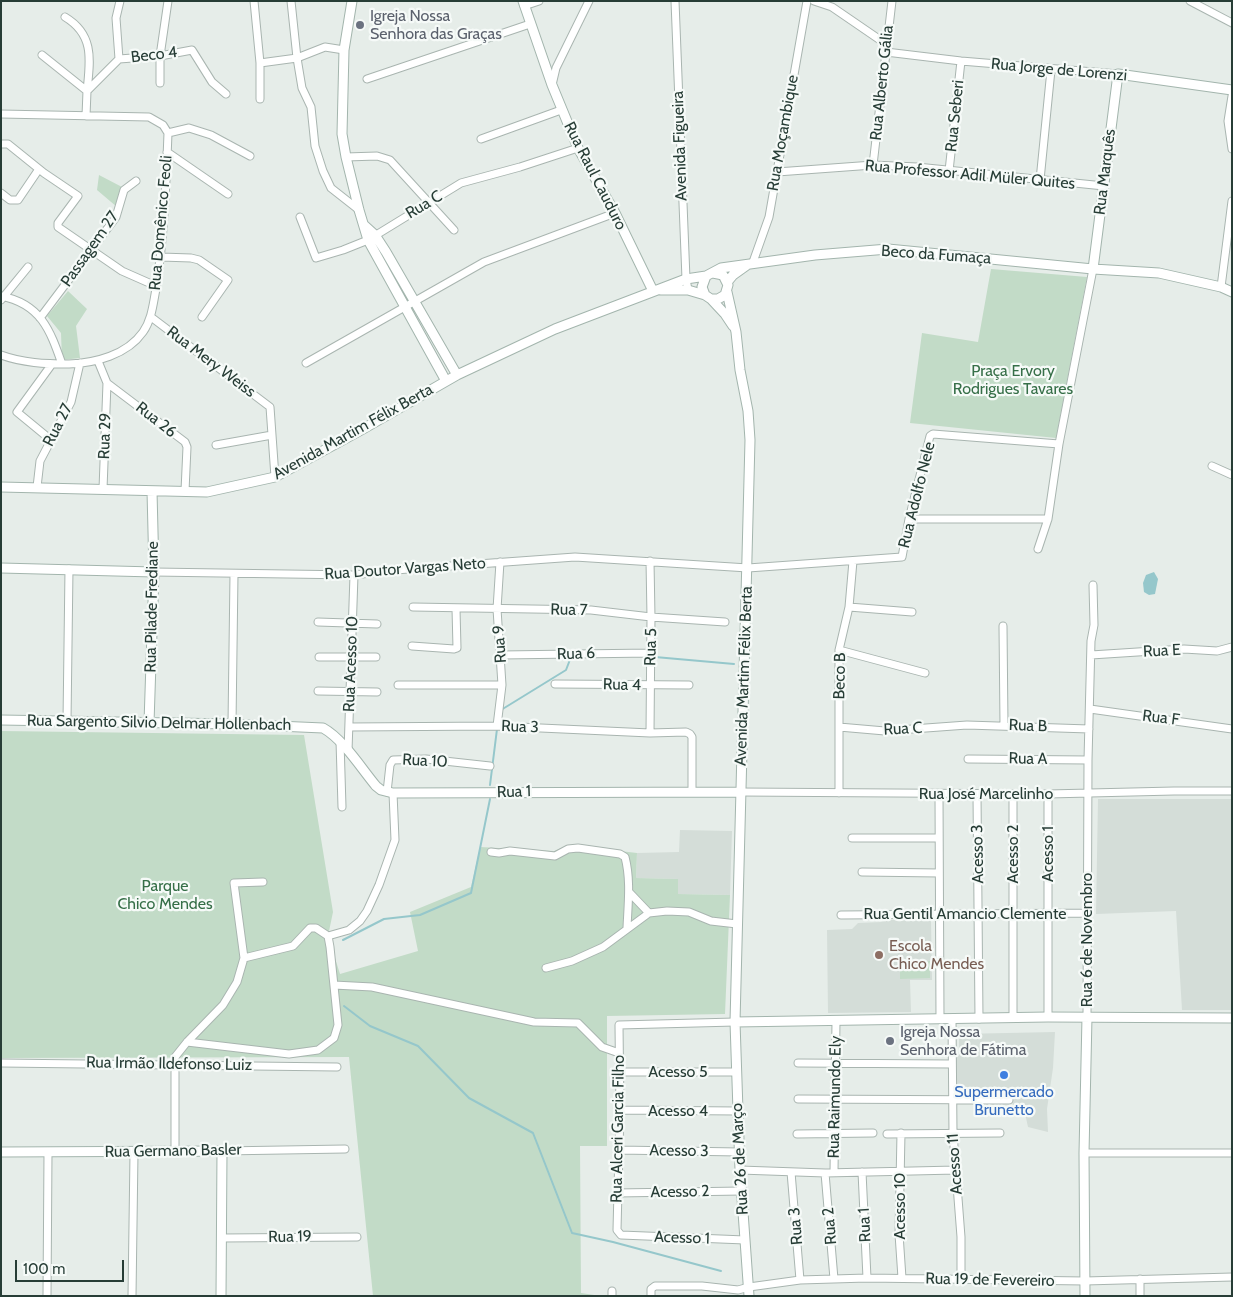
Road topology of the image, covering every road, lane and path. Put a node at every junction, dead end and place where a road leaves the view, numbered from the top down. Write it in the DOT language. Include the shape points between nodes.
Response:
graph roads {
  1 [pos="120,1"];
  2 [pos="168,1"];
  3 [pos="254,1"];
  4 [pos="291,1"];
  5 [pos="352,1"];
  6 [pos="539,1"];
  7 [pos="589,1"];
  8 [pos="675,1"];
  9 [pos="807,1"];
  10 [pos="814,1"];
  11 [pos="892,1"];
  12 [pos="1190,1"];
  13 [pos="524,4"];
  14 [pos="65,18"];
  15 [pos="1232,23"];
  16 [pos="530,24"];
  17 [pos="886,48"];
  18 [pos="344,50"];
  19 [pos="42,55"];
  20 [pos="160,56"];
  21 [pos="297,58"];
  22 [pos="119,59"];
  23 [pos="961,61"];
  24 [pos="260,63"];
  25 [pos="556,68"];
  26 [pos="1051,70"];
  27 [pos="547,72"];
  28 [pos="1118,74"];
  29 [pos="366,79"];
  30 [pos="160,83"];
  31 [pos="552,86"];
  32 [pos="1232,90"];
  33 [pos="87,91"];
  34 [pos="226,94"];
  35 [pos="1232,96"];
  36 [pos="260,99"];
  37 [pos="561,110"];
  38 [pos="1,114"];
  39 [pos="86,116"];
  40 [pos="168,133"];
  41 [pos="480,139"];
  42 [pos="1,144"];
  43 [pos="578,148"];
  44 [pos="1232,149"];
  45 [pos="167,152"];
  46 [pos="250,156"];
  47 [pos="346,157"];
  48 [pos="873,165"];
  49 [pos="42,171"];
  50 [pos="949,171"];
  51 [pos="777,172"];
  52 [pos="1040,180"];
  53 [pos="136,181"];
  54 [pos="1104,186"];
  55 [pos="1,193"];
  56 [pos="228,194"];
  57 [pos="1232,201"];
  58 [pos="429,202"];
  59 [pos="359,210"];
  60 [pos="1231,210"];
  61 [pos="615,213"];
  62 [pos="300,217"];
  63 [pos="454,230"];
  64 [pos="372,238"];
  65 [pos="91,250"];
  66 [pos="160,257"];
  67 [pos="751,263"];
  68 [pos="28,267"];
  69 [pos="1093,269"];
  70 [pos="709,274"];
  71 [pos="686,279"];
  72 [pos="728,281"];
  73 [pos="156,286"];
  74 [pos="1221,287"];
  75 [pos="654,290"];
  76 [pos="688,290"];
  77 [pos="727,292"];
  78 [pos="1232,292"];
  79 [pos="2,297"];
  80 [pos="708,297"];
  81 [pos="415,300"];
  82 [pos="405,306"];
  83 [pos="151,317"];
  84 [pos="202,317"];
  85 [pos="40,318"];
  86 [pos="736,332"];
  87 [pos="1,355"];
  88 [pos="98,361"];
  89 [pos="80,363"];
  90 [pos="306,363"];
  91 [pos="52,364"];
  92 [pos="62,364"];
  93 [pos="457,375"];
  94 [pos="446,381"];
  95 [pos="107,383"];
  96 [pos="272,435"];
  97 [pos="51,440"];
  98 [pos="1059,444"];
  99 [pos="216,445"];
  100 [pos="1212,466"];
  101 [pos="1232,475"];
  102 [pos="275,477"];
  103 [pos="1,487"];
  104 [pos="37,487"];
  105 [pos="103,489"];
  106 [pos="152,491"];
  107 [pos="186,491"];
  108 [pos="909,519"];
  109 [pos="1048,520"];
  110 [pos="1038,549"];
  111 [pos="650,561"];
  112 [pos="854,561"];
  113 [pos="500,562"];
  114 [pos="1,568"];
  115 [pos="748,568"];
  116 [pos="69,569"];
  117 [pos="154,572"];
  118 [pos="234,574"];
  119 [pos="354,575"];
  120 [pos="1093,585"];
  121 [pos="849,606"];
  122 [pos="413,607"];
  123 [pos="497,608"];
  124 [pos="456,609"];
  125 [pos="912,612"];
  126 [pos="651,617"];
  127 [pos="318,622"];
  128 [pos="725,622"];
  129 [pos="352,623"];
  130 [pos="377,624"];
  131 [pos="1003,626"];
  132 [pos="412,646"];
  133 [pos="1232,647"];
  134 [pos="839,650"];
  135 [pos="651,653"];
  136 [pos="501,655"];
  137 [pos="1091,655"];
  138 [pos="319,657"];
  139 [pos="351,657"];
  140 [pos="376,657"];
  141 [pos="924,673"];
  142 [pos="555,684"];
  143 [pos="398,685"];
  144 [pos="502,685"];
  145 [pos="689,685"];
  146 [pos="650,686"];
  147 [pos="318,691"];
  148 [pos="350,691"];
  149 [pos="377,692"];
  150 [pos="1090,709"];
  151 [pos="1,720"];
  152 [pos="67,721"];
  153 [pos="149,723"];
  154 [pos="232,724"];
  155 [pos="967,725"];
  156 [pos="1004,725"];
  157 [pos="497,726"];
  158 [pos="349,727"];
  159 [pos="839,727"];
  160 [pos="1089,729"];
  161 [pos="1232,729"];
  162 [pos="650,733"];
  163 [pos="340,742"];
  164 [pos="348,752"];
  165 [pos="968,759"];
  166 [pos="1088,760"];
  167 [pos="490,766"];
  168 [pos="1232,791"];
  169 [pos="390,792"];
  170 [pos="692,792"];
  171 [pos="740,792"];
  172 [pos="839,793"];
  173 [pos="940,794"];
  174 [pos="977,794"];
  175 [pos="1013,794"];
  176 [pos="1048,794"];
  177 [pos="1088,794"];
  178 [pos="342,807"];
  179 [pos="852,838"];
  180 [pos="939,838"];
  181 [pos="490,852"];
  182 [pos="862,872"];
  183 [pos="939,873"];
  184 [pos="263,882"];
  185 [pos="629,892"];
  186 [pos="649,913"];
  187 [pos="939,913"];
  188 [pos="1013,913"];
  189 [pos="1088,913"];
  190 [pos="979,914"];
  191 [pos="1048,914"];
  192 [pos="841,915"];
  193 [pos="737,924"];
  194 [pos="627,928"];
  195 [pos="328,936"];
  196 [pos="244,958"];
  197 [pos="546,968"];
  198 [pos="334,985"];
  199 [pos="1048,1017"];
  200 [pos="1013,1018"];
  201 [pos="1087,1018"];
  202 [pos="1232,1018"];
  203 [pos="940,1019"];
  204 [pos="952,1019"];
  205 [pos="979,1019"];
  206 [pos="836,1021"];
  207 [pos="735,1022"];
  208 [pos="187,1042"];
  209 [pos="619,1053"];
  210 [pos="1,1062"];
  211 [pos="798,1063"];
  212 [pos="836,1063"];
  213 [pos="175,1064"];
  214 [pos="952,1064"];
  215 [pos="337,1067"];
  216 [pos="620,1072"];
  217 [pos="735,1072"];
  218 [pos="835,1098"];
  219 [pos="798,1099"];
  220 [pos="952,1100"];
  221 [pos="1009,1100"];
  222 [pos="620,1110"];
  223 [pos="737,1111"];
  224 [pos="835,1133"];
  225 [pos="873,1133"];
  226 [pos="953,1133"];
  227 [pos="1000,1133"];
  228 [pos="797,1134"];
  229 [pos="887,1134"];
  230 [pos="901,1134"];
  231 [pos="345,1149"];
  232 [pos="222,1150"];
  233 [pos="619,1150"];
  234 [pos="175,1151"];
  235 [pos="1,1152"];
  236 [pos="134,1152"];
  237 [pos="739,1152"];
  238 [pos="48,1153"];
  239 [pos="1084,1153"];
  240 [pos="1232,1153"];
  241 [pos="740,1170"];
  242 [pos="900,1170"];
  243 [pos="956,1170"];
  244 [pos="791,1172"];
  245 [pos="834,1172"];
  246 [pos="862,1172"];
  247 [pos="825,1173"];
  248 [pos="742,1191"];
  249 [pos="617,1193"];
  250 [pos="618,1234"];
  251 [pos="357,1237"];
  252 [pos="222,1238"];
  253 [pos="746,1240"];
  254 [pos="867,1278"];
  255 [pos="902,1278"];
  256 [pos="1232,1278"];
  257 [pos="834,1279"];
  258 [pos="1140,1279"];
  259 [pos="800,1280"];
  260 [pos="961,1280"];
  261 [pos="1085,1281"];
  262 [pos="688,1287"];
  263 [pos="749,1291"];
  264 [pos="651,1293"];
  265 [pos="46,1296"];
  266 [pos="132,1296"];
  267 [pos="221,1296"];
  268 [pos="688,1296"];
  269 [pos="1085,1296"];
  270 [pos="1140,1296"];
  1 -- 22 [label="street" via="116,18"];
  2 -- 20 [label="street"];
  3 -- 24 [label="street"];
  4 -- 21 [label="street"];
  5 -- 18 [label="street"];
  6 -- 13 [label="street"];
  7 -- 25 [label="street"];
  8 -- 71 [label="street, Avenida Figueira"];
  9 -- 51 [label="street, Rua Moçambique"];
  10 -- 17 [label="street, Rua Jorge de Lorenzi" via="832,7"];
  11 -- 17 [label="street, Rua Alberto Gália"];
  12 -- 15 [label="street"];
  13 -- 16 [label="street, Rua Raul Cauduro"];
  14 -- 33 [label="street" via="82,32 90,54"];
  16 -- 27 [label="street, Rua Raul Cauduro"];
  16 -- 29 [label="street"];
  17 -- 23 [label="street, Rua Jorge de Lorenzi"];
  17 -- 48 [label="street, Rua Alberto Gália"];
  18 -- 21 [label="street" via="325,48"];
  18 -- 47 [label="street" via="342,134"];
  19 -- 33 [label="street"];
  20 -- 22 [label="street, Beco 4"];
  20 -- 30 [label="street"];
  20 -- 34 [label="street, Beco 4" via="192,50 212,82"];
  21 -- 24 [label="street"];
  21 -- 59 [label="street" via="302,88 311,107 315,146 322,171 331,188"];
  22 -- 33 [label="street"];
  23 -- 26 [label="street, Rua Jorge de Lorenzi"];
  23 -- 50 [label="street, Rua Seberi"];
  24 -- 36 [label="street"];
  25 -- 27 [label="street"];
  25 -- 31 [label="street"];
  26 -- 28 [label="street, Rua Jorge de Lorenzi"];
  26 -- 52 [label="street"];
  27 -- 31 [label="street, Rua Raul Cauduro"];
  28 -- 32 [label="street, Rua Jorge de Lorenzi"];
  28 -- 54 [label="street, Rua Marquês"];
  31 -- 37 [label="street, Rua Raul Cauduro"];
  33 -- 39 [label="street"];
  35 -- 44 [label="street" via="1228,121"];
  37 -- 41 [label="street"];
  37 -- 43 [label="street, Rua Raul Cauduro"];
  38 -- 39 [label="street, Rua Domênico Feoli"];
  39 -- 40 [label="street, Rua Domênico Feoli" via="149,117 164,125"];
  40 -- 45 [label="street, Rua Domênico Feoli"];
  40 -- 46 [label="street" via="189,128 211,135"];
  42 -- 49 [label="street" via="8,144"];
  43 -- 58 [label="street, Rua C" via="462,183"];
  43 -- 61 [label="street, Rua Raul Cauduro"];
  45 -- 56 [label="street"];
  45 -- 66 [label="street, Rua Domênico Feoli"];
  47 -- 58 [label="street" via="377,156 390,160"];
  47 -- 59 [label="street"];
  48 -- 50 [label="street, Rua Professor Adil Müler Quites"];
  48 -- 51 [label="street, Rua Professor Adil Müler Quites"];
  49 -- 55 [label="street" via="18,200 10,200"];
  49 -- 65 [label="street" via="78,196 57,225"];
  50 -- 52 [label="street, Rua Professor Adil Müler Quites"];
  51 -- 67 [label="street, Rua Moçambique" via="768,217"];
  52 -- 54 [label="street, Rua Professor Adil Müler Quites"];
  53 -- 65 [label="street, Passagem 27" via="124,190 116,217"];
  54 -- 69 [label="street, Rua Marquês"];
  57 -- 60 [label="street"];
  58 -- 63 [label="street"];
  58 -- 64 [label="street, Rua C"];
  59 -- 64 [label="street"];
  60 -- 74 [label="street"];
  61 -- 75 [label="street, Rua Raul Cauduro"];
  61 -- 81 [label="street" via="484,262"];
  62 -- 64 [label="street, Rua C" via="316,258"];
  64 -- 81 [label="street"];
  64 -- 82 [label="street"];
  65 -- 73 [label="street" via="122,271"];
  65 -- 85 [label="street, Passagem 27"];
  66 -- 73 [label="street, Rua Domênico Feoli"];
  66 -- 84 [label="street" via="192,258 228,280"];
  67 -- 69 [label="street, Beco da Fumaça" via="888,249"];
  67 -- 70 [label="street, Beco da Fumaça" via="721,268"];
  67 -- 72 [label="street"];
  68 -- 79 [label="street"];
  69 -- 74 [label="street, Beco da Fumaça" via="1159,272"];
  69 -- 98 [label="street"];
  70 -- 71 [label="street, Avenida Martim Félix Berta"];
  70 -- 72 [label="street" via="720,274"];
  70 -- 80 [label="street" via="702,287"];
  71 -- 75 [label="street, Avenida Martim Félix Berta"];
  71 -- 76 [label="street, Avenida Figueira"];
  72 -- 77 [label="street"];
  73 -- 83 [label="street, Rua Domênico Feoli"];
  74 -- 78 [label="street, Beco da Fumaça"];
  75 -- 76 [label="street, Avenida Martim Félix Berta"];
  75 -- 93 [label="street, Avenida Martim Félix Berta" via="555,329"];
  76 -- 80 [label="street, Avenida Martim Félix Berta"];
  77 -- 80 [label="street" via="721,298"];
  77 -- 86 [label="street, Avenida Martim Félix Berta"];
  79 -- 85 [label="street" via="23,303"];
  80 -- 86 [label="street, Avenida Martim Félix Berta" via="725,314"];
  81 -- 82 [label="street"];
  81 -- 93 [label="street"];
  82 -- 90 [label="street"];
  82 -- 94 [label="street"];
  83 -- 88 [label="street, Rua Domênico Feoli" via="142,333 126,348"];
  83 -- 96 [label="street, Rua Mery Weiss" via="270,407"];
  85 -- 92 [label="street" via="50,332"];
  86 -- 115 [label="street, Avenida Martim Félix Berta" via="750,440"];
  87 -- 91 [label="street, Rua Domênico Feoli"];
  88 -- 89 [label="street, Rua Domênico Feoli"];
  88 -- 95 [label="street"];
  89 -- 92 [label="street, Rua Domênico Feoli"];
  89 -- 97 [label="street, Rua 27" via="71,402"];
  91 -- 92 [label="street, Rua Domênico Feoli"];
  91 -- 97 [label="street" via="17,412"];
  93 -- 94 [label="street, Avenida Martim Félix Berta"];
  94 -- 102 [label="street, Avenida Martim Félix Berta"];
  95 -- 105 [label="street, Rua 29"];
  95 -- 107 [label="street, Rua 26" via="185,442"];
  96 -- 99 [label="street"];
  96 -- 102 [label="street"];
  97 -- 104 [label="street, Rua 27" via="40,461"];
  98 -- 108 [label="street, Rua Adolfo Nele" via="933,434"];
  98 -- 109 [label="street"];
  100 -- 101 [label="street"];
  102 -- 107 [label="street, Avenida Martim Félix Berta" via="207,492"];
  103 -- 104 [label="street, Avenida Martim Félix Berta"];
  104 -- 105 [label="street, Avenida Martim Félix Berta"];
  105 -- 106 [label="street, Avenida Martim Félix Berta"];
  106 -- 107 [label="street, Avenida Martim Félix Berta"];
  106 -- 117 [label="street, Rua Pilade Frediane"];
  108 -- 109 [label="street"];
  108 -- 112 [label="street, Rua Adolfo Nele" via="902,557"];
  109 -- 110 [label="street"];
  111 -- 113 [label="street, Rua Doutor Vargas Neto" via="575,557"];
  111 -- 115 [label="street, Rua Doutor Vargas Neto"];
  111 -- 126 [label="street, Rua 5"];
  112 -- 115 [label="street, Rua Adolfo Nele"];
  112 -- 121 [label="street, Beco B"];
  113 -- 119 [label="street, Rua Doutor Vargas Neto"];
  113 -- 123 [label="street, Rua 9"];
  114 -- 116 [label="street, Rua Doutor Vargas Neto"];
  115 -- 171 [label="street, Avenida Martim Félix Berta"];
  116 -- 117 [label="street, Rua Doutor Vargas Neto"];
  116 -- 152 [label="street"];
  117 -- 118 [label="street, Rua Doutor Vargas Neto"];
  117 -- 153 [label="street, Rua Pilade Frediane"];
  118 -- 119 [label="street, Rua Doutor Vargas Neto"];
  118 -- 154 [label="street"];
  119 -- 129 [label="street, Rua Acesso 10"];
  120 -- 137 [label="street, Rua 6 de Novembro"];
  121 -- 125 [label="street"];
  121 -- 134 [label="street, Beco B"];
  122 -- 124 [label="street, Rua 7"];
  123 -- 124 [label="street, Rua 7"];
  123 -- 126 [label="street, Rua 7" via="591,610"];
  123 -- 136 [label="street, Rua 9"];
  124 -- 132 [label="street" via="457,648"];
  126 -- 128 [label="street, Rua 7"];
  126 -- 135 [label="street, Rua 5"];
  127 -- 129 [label="street"];
  129 -- 130 [label="street"];
  129 -- 139 [label="street, Rua Acesso 10"];
  131 -- 156 [label="street"];
  133 -- 137 [label="street, Rua E" via="1217,651 1184,649"];
  134 -- 141 [label="street"];
  134 -- 159 [label="street, Beco B"];
  135 -- 136 [label="street, Rua 6"];
  135 -- 146 [label="street, Rua 5"];
  136 -- 144 [label="street, Rua 9"];
  137 -- 150 [label="street, Rua 6 de Novembro"];
  138 -- 139 [label="street"];
  139 -- 140 [label="street"];
  139 -- 148 [label="street, Rua Acesso 10"];
  142 -- 146 [label="street, Rua 4"];
  143 -- 144 [label="street"];
  144 -- 157 [label="street, Rua 9"];
  145 -- 146 [label="street, Rua 4"];
  146 -- 162 [label="street, Rua 5"];
  147 -- 148 [label="street"];
  148 -- 149 [label="street"];
  148 -- 158 [label="street, Rua Acesso 10"];
  150 -- 160 [label="street, Rua 6 de Novembro"];
  150 -- 161 [label="street, Rua F"];
  151 -- 152 [label="street, Rua Sargento Silvio Delmar Hollenbach"];
  152 -- 153 [label="street, Rua Sargento Silvio Delmar Hollenbach"];
  153 -- 154 [label="street, Rua Sargento Silvio Delmar Hollenbach"];
  154 -- 163 [label="street, Rua Sargento Silvio Delmar Hollenbach" via="316,727 330,732"];
  155 -- 156 [label="street, Rua B"];
  155 -- 159 [label="street, Rua C" via="884,731"];
  156 -- 160 [label="street, Rua B"];
  157 -- 158 [label="street, Rua 3"];
  157 -- 162 [label="street, Rua 3"];
  158 -- 164 [label="street, Rua Acesso 10"];
  159 -- 172 [label="street, Beco B"];
  160 -- 166 [label="street, Rua 6 de Novembro"];
  162 -- 170 [label="street, Rua 3" via="690,734"];
  163 -- 164 [label="street"];
  163 -- 178 [label="street"];
  164 -- 169 [label="street" via="376,786"];
  165 -- 166 [label="street, Rua A"];
  166 -- 177 [label="street, Rua 6 de Novembro"];
  167 -- 169 [label="street, Rua 10" via="426,759 394,760 390,765"];
  168 -- 177 [label="street, Rua José Marcelinho"];
  169 -- 170 [label="street, Rua 1"];
  169 -- 195 [label="street" via="395,840 371,902 360,921 348,930"];
  170 -- 171 [label="street, Rua 1"];
  171 -- 172 [label="street, Rua José Marcelinho"];
  171 -- 193 [label="street, Avenida Martim Félix Berta"];
  172 -- 173 [label="street, Rua José Marcelinho"];
  173 -- 174 [label="street, Rua José Marcelinho"];
  173 -- 180 [label="street"];
  174 -- 175 [label="street, Rua José Marcelinho"];
  174 -- 190 [label="street, Acesso 3"];
  175 -- 176 [label="street, Rua José Marcelinho"];
  175 -- 188 [label="street, Acesso 2"];
  176 -- 177 [label="street, Rua José Marcelinho"];
  176 -- 191 [label="street, Acesso 1"];
  177 -- 189 [label="street, Rua 6 de Novembro"];
  179 -- 180 [label="street"];
  180 -- 183 [label="street"];
  181 -- 185 [label="street" via="555,856 578,848 620,854 625,857"];
  182 -- 183 [label="street"];
  183 -- 187 [label="street"];
  184 -- 196 [label="street" via="234,884"];
  185 -- 186 [label="street"];
  185 -- 194 [label="street"];
  186 -- 193 [label="street" via="689,912 711,921"];
  186 -- 194 [label="street"];
  187 -- 190 [label="street, Rua Gentil Amancio Clemente"];
  187 -- 192 [label="street, Rua Gentil Amancio Clemente"];
  187 -- 203 [label="street"];
  188 -- 190 [label="street, Rua Gentil Amancio Clemente"];
  188 -- 191 [label="street, Rua Gentil Amancio Clemente"];
  188 -- 200 [label="street"];
  189 -- 191 [label="street, Rua Gentil Amancio Clemente"];
  189 -- 201 [label="street, Rua 6 de Novembro"];
  190 -- 205 [label="street, Acesso 3"];
  191 -- 199 [label="street"];
  193 -- 207 [label="street, Avenida Martim Félix Berta"];
  194 -- 197 [label="street" via="603,947"];
  195 -- 196 [label="street" via="310,928 293,946"];
  195 -- 198 [label="street"];
  196 -- 208 [label="street" via="237,982 223,1005"];
  198 -- 208 [label="street" via="338,1025 334,1038 318,1050 289,1054"];
  198 -- 209 [label="street" via="372,987 534,1022 578,1023 602,1047"];
  199 -- 200 [label="street"];
  199 -- 201 [label="street"];
  200 -- 205 [label="street"];
  201 -- 202 [label="street"];
  201 -- 239 [label="street, Rua 6 de Novembro"];
  203 -- 204 [label="street"];
  203 -- 206 [label="street"];
  204 -- 205 [label="street"];
  204 -- 214 [label="street, Acesso 11"];
  206 -- 207 [label="street"];
  206 -- 212 [label="street, Rua Raimundo Ely"];
  207 -- 209 [label="street, Rua Alceri Garcia Filho" via="619,1025"];
  207 -- 217 [label="street, Rua 26 de Março"];
  208 -- 213 [label="street" via="175,1057"];
  209 -- 216 [label="street, Rua Alceri Garcia Filho"];
  210 -- 213 [label="street, Rua Irmão Ildefonso Luiz"];
  211 -- 212 [label="street"];
  212 -- 214 [label="street"];
  212 -- 218 [label="street, Rua Raimundo Ely"];
  213 -- 215 [label="street, Rua Irmão Ildefonso Luiz"];
  213 -- 234 [label="street"];
  214 -- 220 [label="street, Acesso 11"];
  216 -- 217 [label="street, Acesso 5"];
  216 -- 222 [label="street, Rua Alceri Garcia Filho"];
  217 -- 223 [label="street, Rua 26 de Março"];
  218 -- 219 [label="street"];
  218 -- 220 [label="street"];
  218 -- 224 [label="street, Rua Raimundo Ely"];
  220 -- 221 [label="street"];
  220 -- 226 [label="street, Acesso 11"];
  222 -- 223 [label="street, Acesso 4"];
  222 -- 233 [label="street, Rua Alceri Garcia Filho"];
  223 -- 237 [label="street, Rua 26 de Março"];
  224 -- 225 [label="street"];
  224 -- 228 [label="street"];
  224 -- 245 [label="street, Rua Raimundo Ely"];
  226 -- 227 [label="street"];
  226 -- 230 [label="street"];
  226 -- 243 [label="street, Acesso 11"];
  229 -- 230 [label="street"];
  230 -- 242 [label="street, Acesso 10"];
  231 -- 232 [label="street, Rua Germano Basler"];
  232 -- 234 [label="street, Rua Germano Basler"];
  232 -- 252 [label="street"];
  233 -- 237 [label="street, Acesso 3"];
  233 -- 249 [label="street, Rua Alceri Garcia Filho"];
  234 -- 236 [label="street, Rua Germano Basler"];
  235 -- 238 [label="street, Rua Germano Basler"];
  236 -- 238 [label="street, Rua Germano Basler"];
  236 -- 266 [label="street"];
  237 -- 241 [label="street, Rua 26 de Março"];
  238 -- 265 [label="street"];
  239 -- 240 [label="street"];
  239 -- 261 [label="street, Rua 6 de Novembro"];
  241 -- 244 [label="street"];
  241 -- 248 [label="street, Rua 26 de Março"];
  242 -- 243 [label="street"];
  242 -- 246 [label="street"];
  242 -- 255 [label="street, Acesso 10"];
  243 -- 260 [label="street, Acesso 11"];
  244 -- 247 [label="street"];
  244 -- 259 [label="street, Rua 3"];
  245 -- 246 [label="street"];
  245 -- 247 [label="street"];
  246 -- 254 [label="street, Rua 1"];
  247 -- 257 [label="street, Rua 2"];
  248 -- 249 [label="street, Acesso 2"];
  248 -- 253 [label="street, Rua 26 de Março"];
  249 -- 250 [label="street, Rua Alceri Garcia Filho"];
  250 -- 253 [label="street, Acesso 1"];
  251 -- 252 [label="street, Rua 19"];
  252 -- 267 [label="street"];
  253 -- 263 [label="street, Rua 26 de Março"];
  254 -- 255 [label="street, Rua 19 de Fevereiro"];
  254 -- 257 [label="street, Rua 19 de Fevereiro"];
  255 -- 260 [label="street, Rua 19 de Fevereiro"];
  256 -- 258 [label="street, Rua 19 de Fevereiro"];
  257 -- 259 [label="street, Rua 19 de Fevereiro"];
  258 -- 261 [label="street, Rua 19 de Fevereiro"];
  258 -- 270 [label="street"];
  259 -- 263 [label="street, Rua 19 de Fevereiro"];
  260 -- 261 [label="street, Rua 19 de Fevereiro"];
  261 -- 269 [label="street, Rua 6 de Novembro"];
  262 -- 263 [label="street, Rua 19 de Fevereiro"];
  262 -- 264 [label="street, Rua 19 de Fevereiro" via="655,1286"];
  262 -- 268 [label="street"];
}
